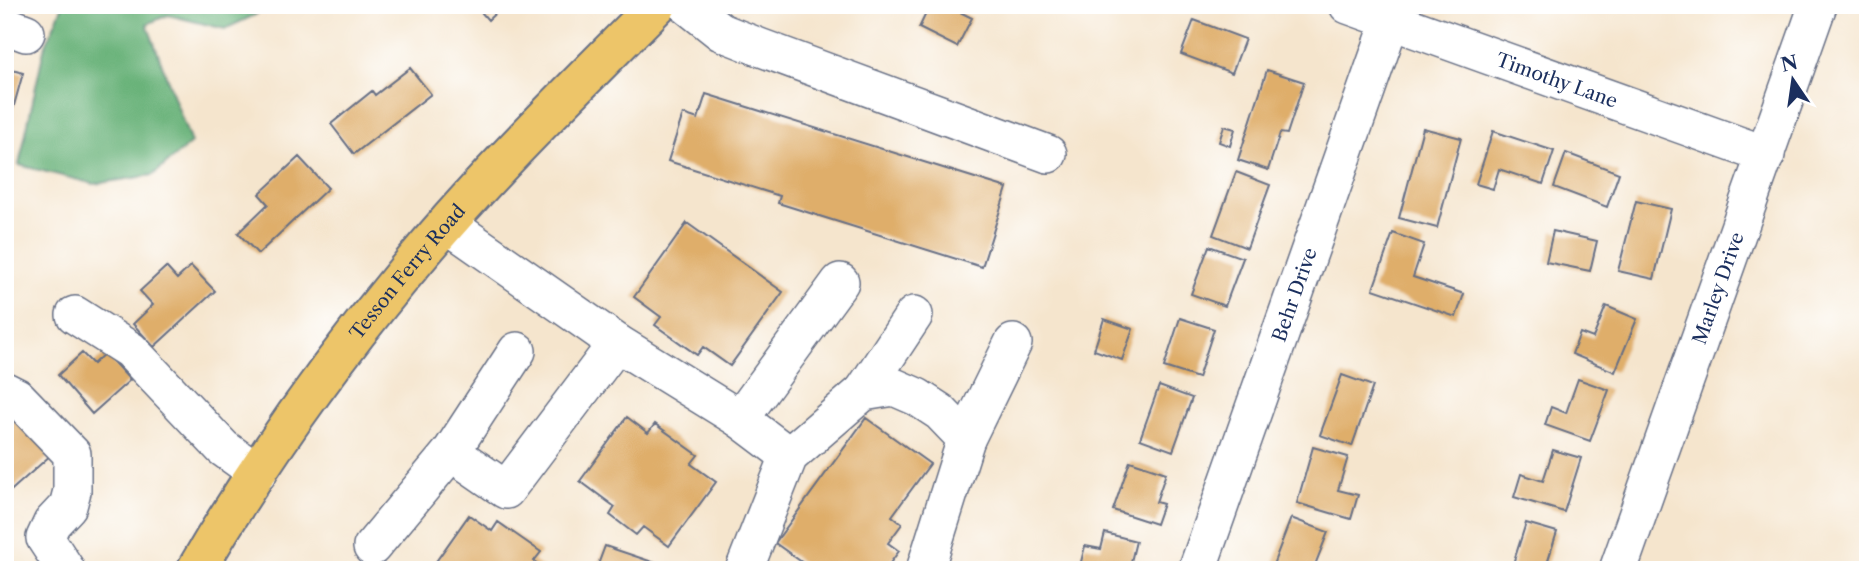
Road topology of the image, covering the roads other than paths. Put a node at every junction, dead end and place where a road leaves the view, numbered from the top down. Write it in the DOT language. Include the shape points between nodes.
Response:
graph roads {
  1 [pos="657,5"];
  2 [pos="687,5"];
  3 [pos="1348,5"];
  4 [pos="1818,5"];
  5 [pos="1391,20"];
  6 [pos="1048,154"];
  7 [pos="1766,155"];
  8 [pos="447,224"];
  9 [pos="839,282"];
  10 [pos="75,315"];
  11 [pos="914,315"];
  12 [pos="617,343"];
  13 [pos="1013,343"];
  14 [pos="517,351"];
  15 [pos="5,391"];
  16 [pos="863,392"];
  17 [pos="740,419"];
  18 [pos="966,439"];
  19 [pos="451,452"];
  20 [pos="789,456"];
  21 [pos="258,473"];
  22 [pos="372,547"];
  23 [pos="745,569"];
  24 [pos="66,570"];
  25 [pos="196,570"];
  26 [pos="925,570"];
  27 [pos="1197,570"];
  28 [pos="1618,570"];
  1 -- 8 [label="main road, Tesson Ferry Road"];
  2 -- 6 [label="street" via="721,32"];
  3 -- 5 [label="street, Timothy Lane"];
  4 -- 7 [label="street, Marley Drive"];
  5 -- 7 [label="street, Timothy Lane"];
  5 -- 27 [label="street, Behr Drive"];
  7 -- 28 [label="street, Marley Drive"];
  8 -- 12 [label="street"];
  8 -- 21 [label="main road, Tesson Ferry Road" via="353,337"];
  9 -- 17 [label="street"];
  10 -- 21 [label="street" via="130,350 223,448"];
  11 -- 16 [label="street"];
  12 -- 17 [label="street"];
  12 -- 19 [label="street" via="506,490"];
  13 -- 18 [label="street"];
  14 -- 19 [label="street"];
  15 -- 24 [label="street" via="17,397 72,454 68,506 45,538"];
  16 -- 18 [label="street" via="894,387 916,397 940,412"];
  16 -- 20 [label="street"];
  17 -- 20 [label="street"];
  18 -- 26 [label="street"];
  19 -- 22 [label="street"];
  20 -- 23 [label="street"];
  21 -- 25 [label="main road, Tesson Ferry Road"];
}
